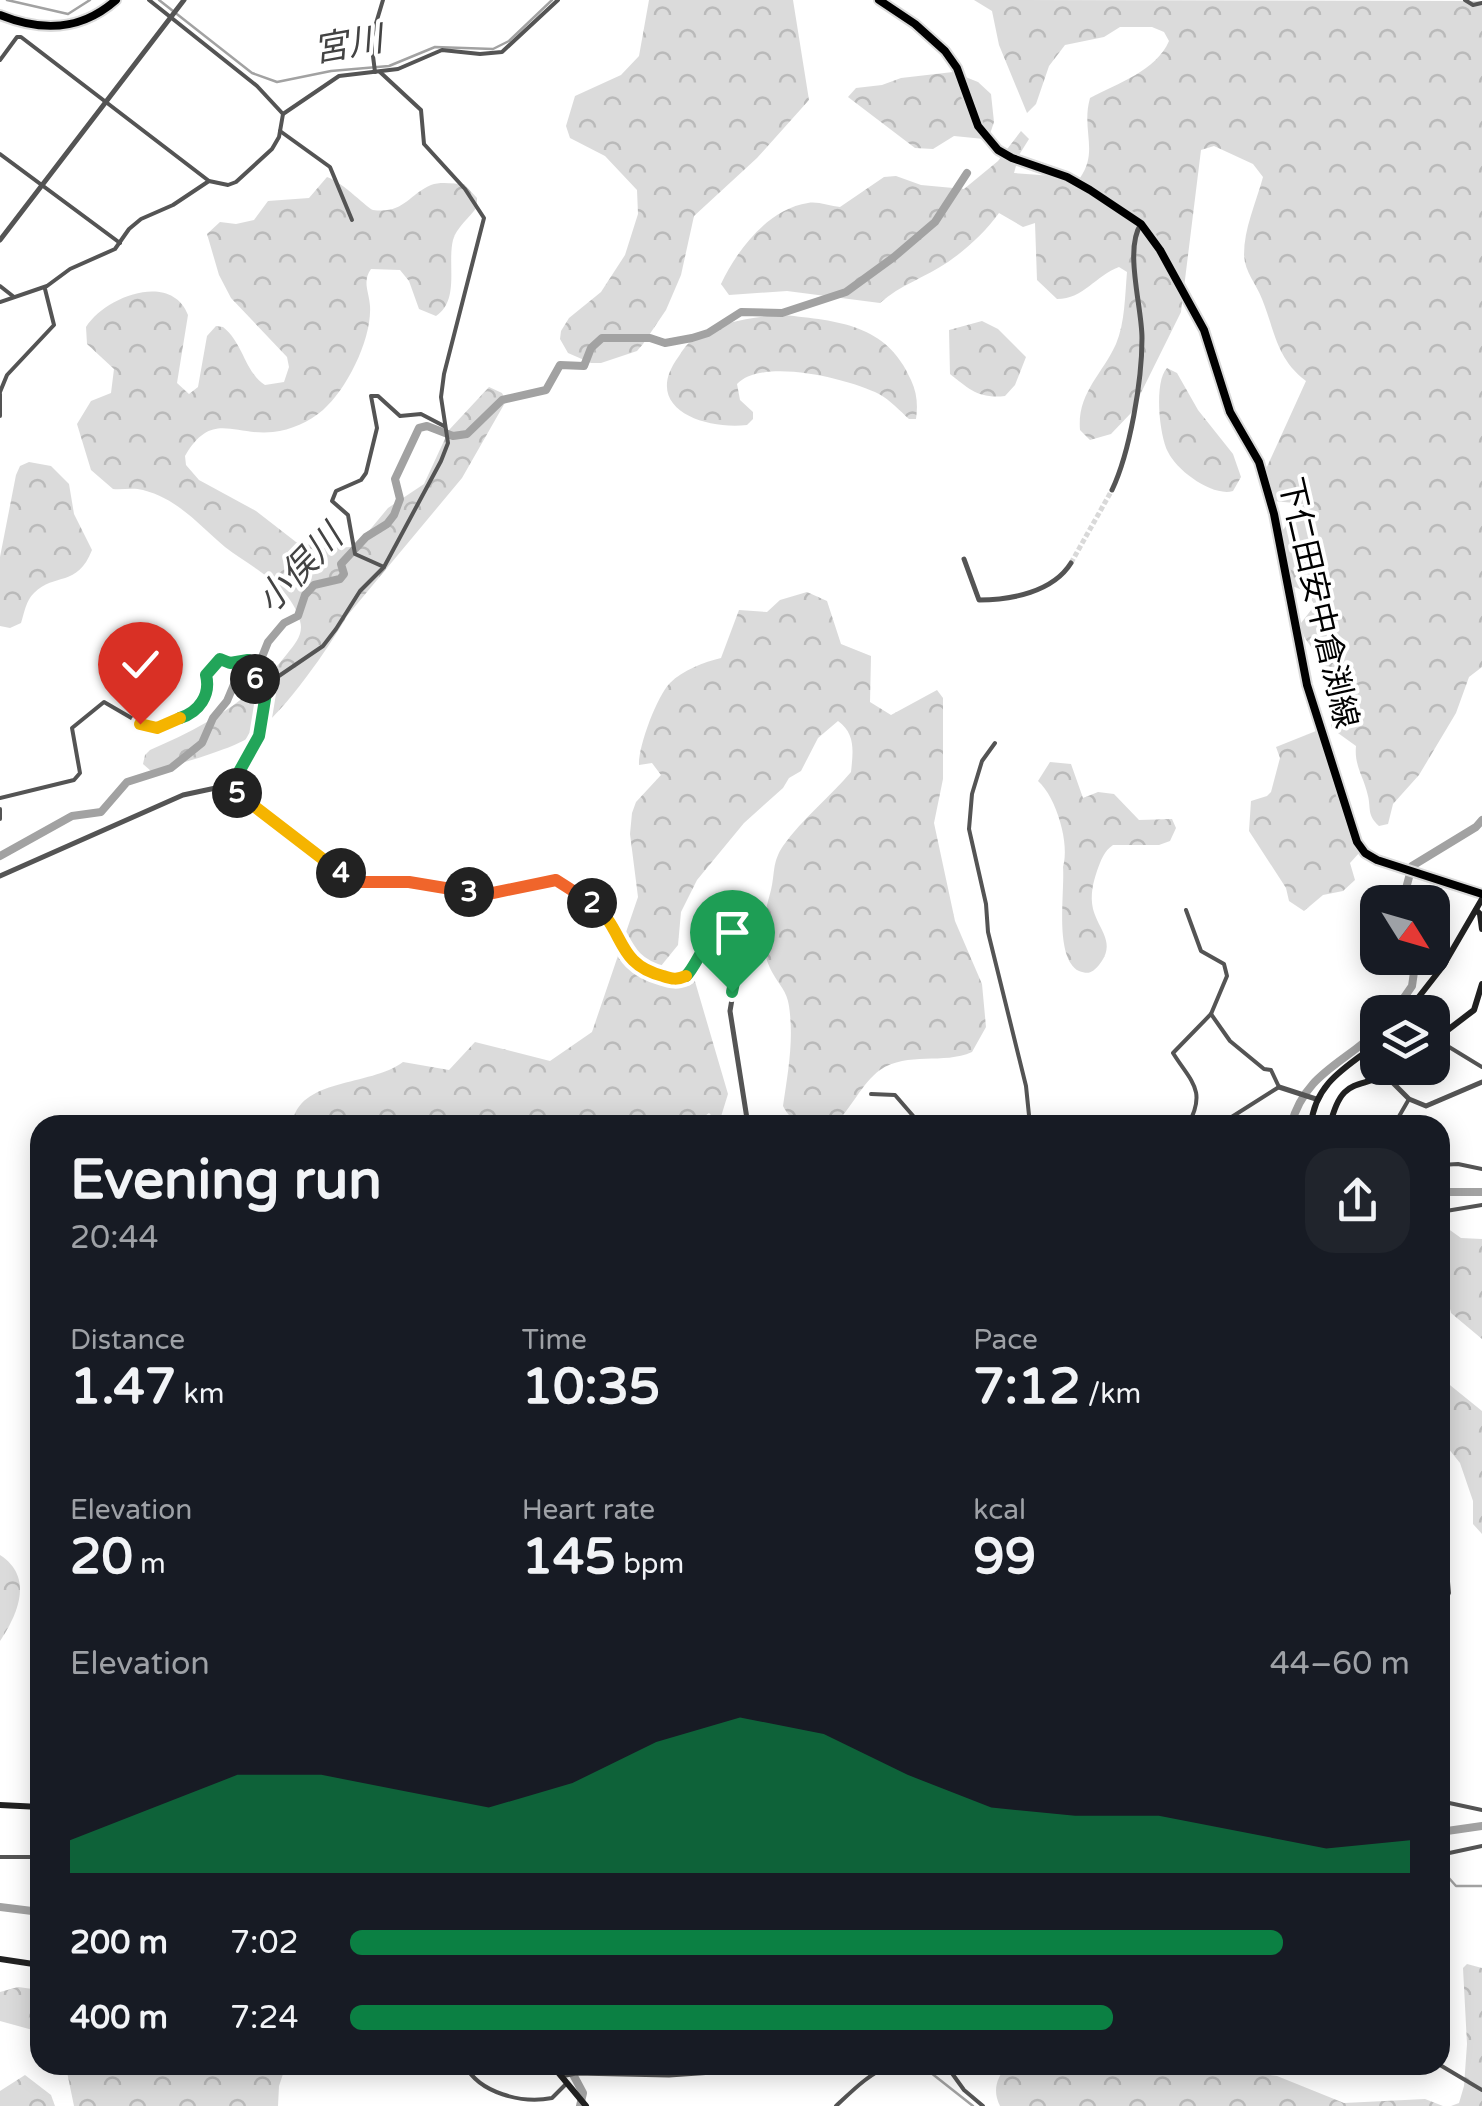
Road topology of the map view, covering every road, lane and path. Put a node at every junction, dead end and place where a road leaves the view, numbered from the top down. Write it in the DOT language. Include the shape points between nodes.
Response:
graph roads {
  1 [pos="116,0"];
  2 [pos="149,0"];
  3 [pos="184,0"];
  4 [pos="383,0"];
  5 [pos="558,0"];
  6 [pos="879,0"];
  7 [pos="1465,0"];
  8 [pos="1482,3"];
  9 [pos="173,13"];
  10 [pos="0,15"];
  11 [pos="0,60"];
  12 [pos="377,72"];
  13 [pos="106,102"];
  14 [pos="283,114"];
  15 [pos="280,131"];
  16 [pos="0,154"];
  17 [pos="209,181"];
  18 [pos="42,186"];
  19 [pos="352,220"];
  20 [pos="1141,224"];
  21 [pos="0,240"];
  22 [pos="120,243"];
  23 [pos="0,286"];
  24 [pos="46,286"];
  25 [pos="14,297"];
  26 [pos="0,302"];
  27 [pos="0,393"];
  28 [pos="0,416"];
  29 [pos="446,427"];
  30 [pos="1112,490"];
  31 [pos="964,559"];
  32 [pos="1071,563"];
  33 [pos="384,567"];
  34 [pos="267,687"];
  35 [pos="995,743"];
  36 [pos="230,788"];
  37 [pos="0,798"];
  38 [pos="0,808"];
  39 [pos="0,819"];
  40 [pos="0,875"];
  41 [pos="1482,897"];
  42 [pos="1186,910"];
  43 [pos="1476,910"];
  44 [pos="1482,928"];
  45 [pos="1482,984"];
  46 [pos="1421,995"];
  47 [pos="1211,1014"];
  48 [pos="1450,1028"];
  49 [pos="1450,1049"];
  50 [pos="1360,1056"];
  51 [pos="1482,1067"];
  52 [pos="1482,1082"];
  53 [pos="1360,1085"];
  54 [pos="1395,1085"];
  55 [pos="1279,1087"];
  56 [pos="871,1094"];
  57 [pos="1313,1098"];
  58 [pos="1409,1099"];
  59 [pos="746,1115"];
  60 [pos="913,1115"];
  61 [pos="1029,1115"];
  62 [pos="1193,1115"];
  63 [pos="1235,1115"];
  64 [pos="1312,1115"];
  65 [pos="1332,1115"];
  66 [pos="1400,1115"];
  67 [pos="1450,1164"];
  68 [pos="1482,1169"];
  69 [pos="1482,1205"];
  70 [pos="1450,1210"];
  71 [pos="1450,1803"];
  72 [pos="0,1805"];
  73 [pos="30,1806"];
  74 [pos="1482,1810"];
  75 [pos="1482,1846"];
  76 [pos="1450,1853"];
  77 [pos="0,1856"];
  78 [pos="30,1857"];
  79 [pos="0,1958"];
  80 [pos="30,1963"];
  81 [pos="1450,2071"];
  82 [pos="473,2075"];
  83 [pos="669,2075"];
  84 [pos="874,2075"];
  85 [pos="953,2075"];
  86 [pos="568,2076"];
  87 [pos="1482,2090"];
  88 [pos="583,2102"];
  89 [pos="836,2106"];
  90 [pos="983,2106"];
  1 -- 10 [label="main road" via="63,26"];
  2 -- 9 [label="street"];
  3 -- 9 [label="street"];
  4 -- 12 [label="street" via="371,40"];
  5 -- 12 [label="street" via="502,52 442,50"];
  6 -- 20 [label="main road, 下仁田安中倉渕線" via="945,50 978,126 998,150 1075,181"];
  7 -- 8 [label="street"];
  9 -- 13 [label="street"];
  9 -- 14 [label="street"];
  11 -- 13 [label="street" via="19,36"];
  12 -- 14 [label="street" via="339,76"];
  12 -- 29 [label="street" via="421,110 424,144 484,218 444,374"];
  13 -- 17 [label="street"];
  13 -- 18 [label="street"];
  14 -- 15 [label="street"];
  15 -- 17 [label="street" via="272,149 236,182"];
  15 -- 19 [label="street" via="330,167"];
  16 -- 18 [label="street"];
  17 -- 22 [label="street" via="141,219"];
  18 -- 21 [label="street"];
  18 -- 22 [label="street"];
  20 -- 30 [label="street" via="1134,242 1141,359 1125,459"];
  20 -- 41 [label="main road, 下仁田安中倉渕線" via="1204,330 1230,412 1259,462 1307,685 1358,842 1370,857"];
  22 -- 24 [label="street"];
  23 -- 25 [label="street"];
  24 -- 25 [label="street"];
  24 -- 27 [label="street" via="54,324 7,375"];
  25 -- 26 [label="street"];
  27 -- 28 [label="street"];
  29 -- 33 [label="street" via="447,448"];
  29 -- 33 [label="street" via="420,414 400,416 372,396 376,428 366,473 332,501 348,515 356,554"];
  31 -- 32 [label="street" via="978,600 1043,588"];
  33 -- 34 [label="street" via="323,646"];
  34 -- 36 [label="street" via="259,736"];
  34 -- 37 [label="street" via="253,677 248,660 221,659 208,671 208,691 193,713 168,726 150,728 104,702 72,728 80,773 74,780"];
  35 -- 61 [label="street" via="982,760 969,829"];
  36 -- 40 [label="street" via="184,795"];
  36 -- 59 [label="street" via="359,882 488,894 561,881 604,914 630,959 648,972 685,977 710,938 733,935 741,949 730,1011"];
  38 -- 39 [label="street"];
  41 -- 43 [label="main road"];
  42 -- 47 [label="street" via="1201,951 1227,972"];
  43 -- 44 [label="main road"];
  43 -- 46 [label="main road"];
  45 -- 48 [label="main road" via="1474,1010"];
  47 -- 55 [label="street" via="1234,1045 1271,1070"];
  47 -- 62 [label="street" via="1173,1053 1197,1093"];
  49 -- 51 [label="street"];
  50 -- 57 [label="main road"];
  52 -- 58 [label="street" via="1430,1106"];
  53 -- 65 [label="main road" via="1344,1091"];
  54 -- 58 [label="street"];
  55 -- 57 [label="street"];
  55 -- 63 [label="street"];
  56 -- 60 [label="street" via="896,1094"];
  57 -- 64 [label="main road"];
  58 -- 66 [label="street"];
  67 -- 68 [label="street"];
  69 -- 70 [label="street"];
  71 -- 74 [label="street"];
  72 -- 73 [label="main road"];
  75 -- 76 [label="street"];
  77 -- 78 [label="street"];
  79 -- 80 [label="main road"];
  81 -- 87 [label="street"];
  82 -- 86 [label="street" via="501,2094 526,2098 552,2098"];
  83 -- 86 [label="street"];
  84 -- 89 [label="street"];
  85 -- 90 [label="street"];
  86 -- 88 [label="main road"];
}
